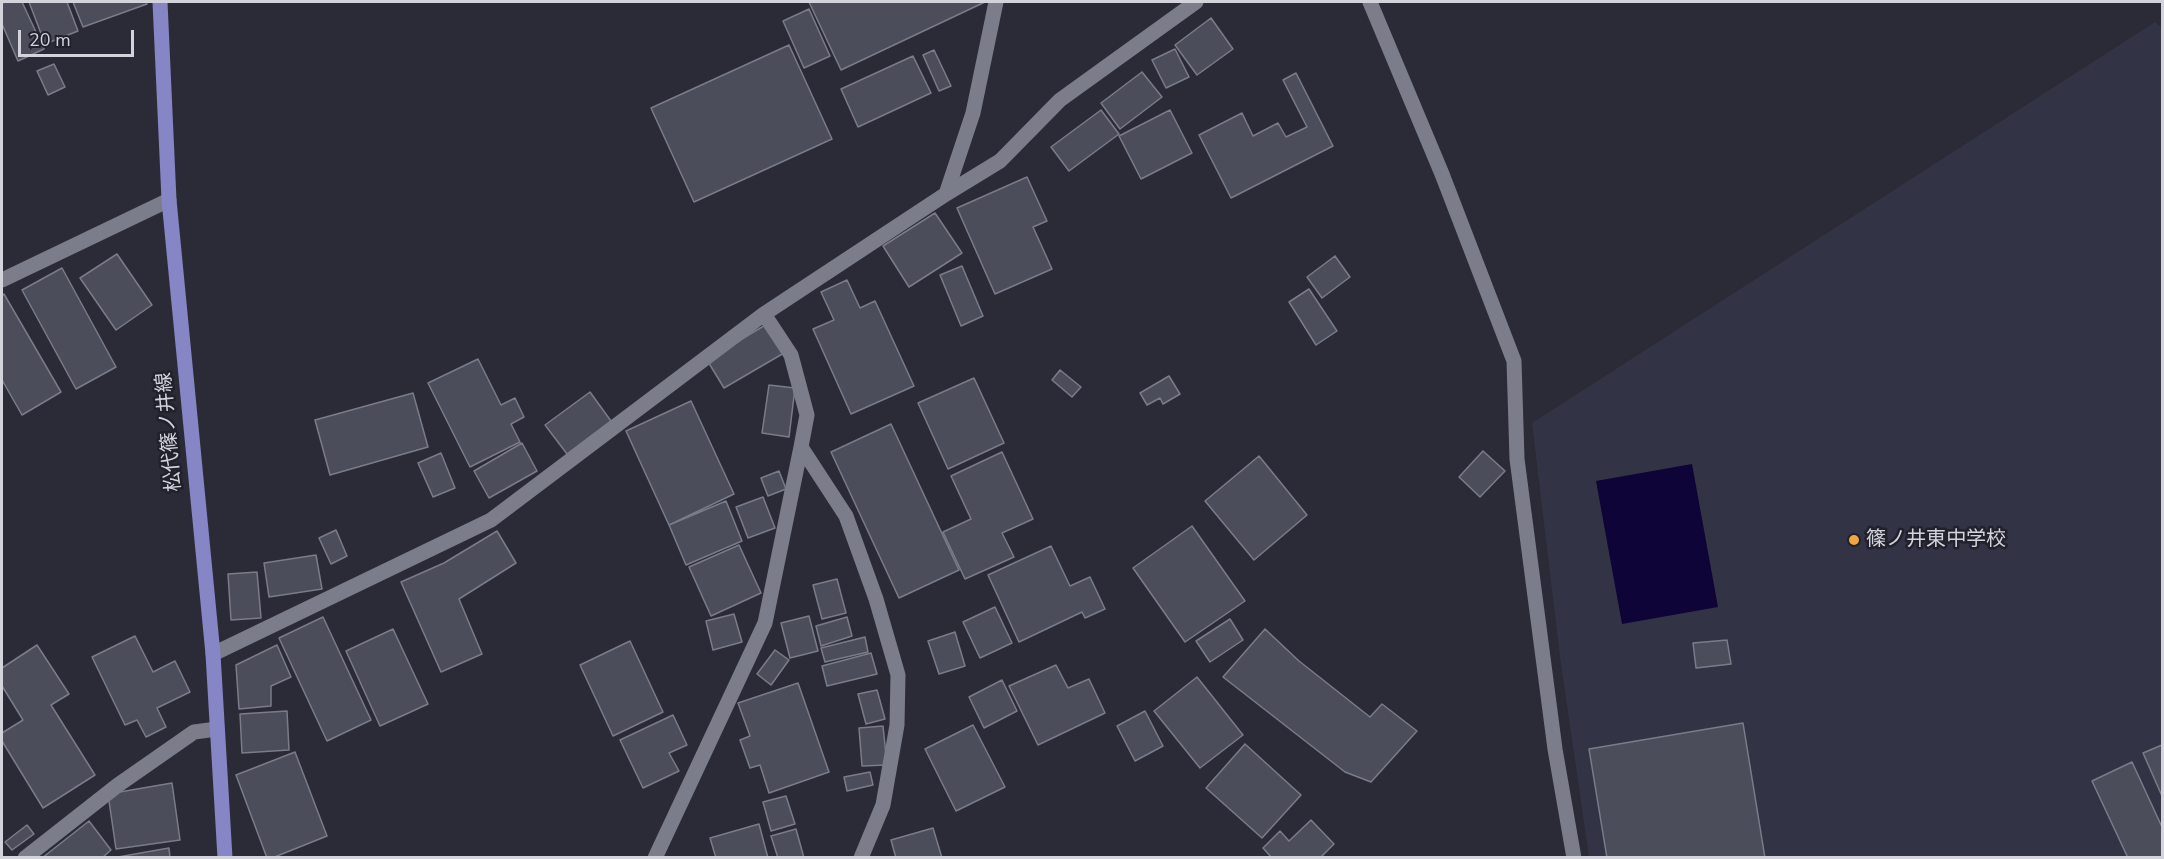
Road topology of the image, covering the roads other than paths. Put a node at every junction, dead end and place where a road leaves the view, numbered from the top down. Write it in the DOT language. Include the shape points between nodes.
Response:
graph roads {
  1 [pos="160,2"];
  2 [pos="996,2"];
  3 [pos="1196,2"];
  4 [pos="1370,2"];
  5 [pos="946,194"];
  6 [pos="169,200"];
  7 [pos="2,280"];
  8 [pos="764,314"];
  9 [pos="801,447"];
  10 [pos="213,654"];
  11 [pos="217,729"];
  12 [pos="25,858"];
  13 [pos="225,858"];
  14 [pos="656,858"];
  15 [pos="861,858"];
  16 [pos="1574,858"];
  1 -- 6 [label="main road, 松代篠ノ井線"];
  2 -- 5 [label="street" via="973,113"];
  3 -- 5 [label="street" via="1060,100 1000,161"];
  4 -- 16 [label="street" via="1514,361 1516,459"];
  5 -- 8 [label="street"];
  6 -- 7 [label="street"];
  6 -- 10 [label="main road, 松代篠ノ井線"];
  8 -- 9 [label="street" via="791,355 807,415"];
  8 -- 10 [label="street" via="491,520"];
  9 -- 14 [label="street" via="765,623"];
  9 -- 15 [label="street" via="846,516 898,675 897,725 883,805"];
  10 -- 11 [label="main road, 松代篠ノ井線"];
  11 -- 12 [label="street" via="194,732"];
  11 -- 13 [label="main road, 松代篠ノ井線"];
}
